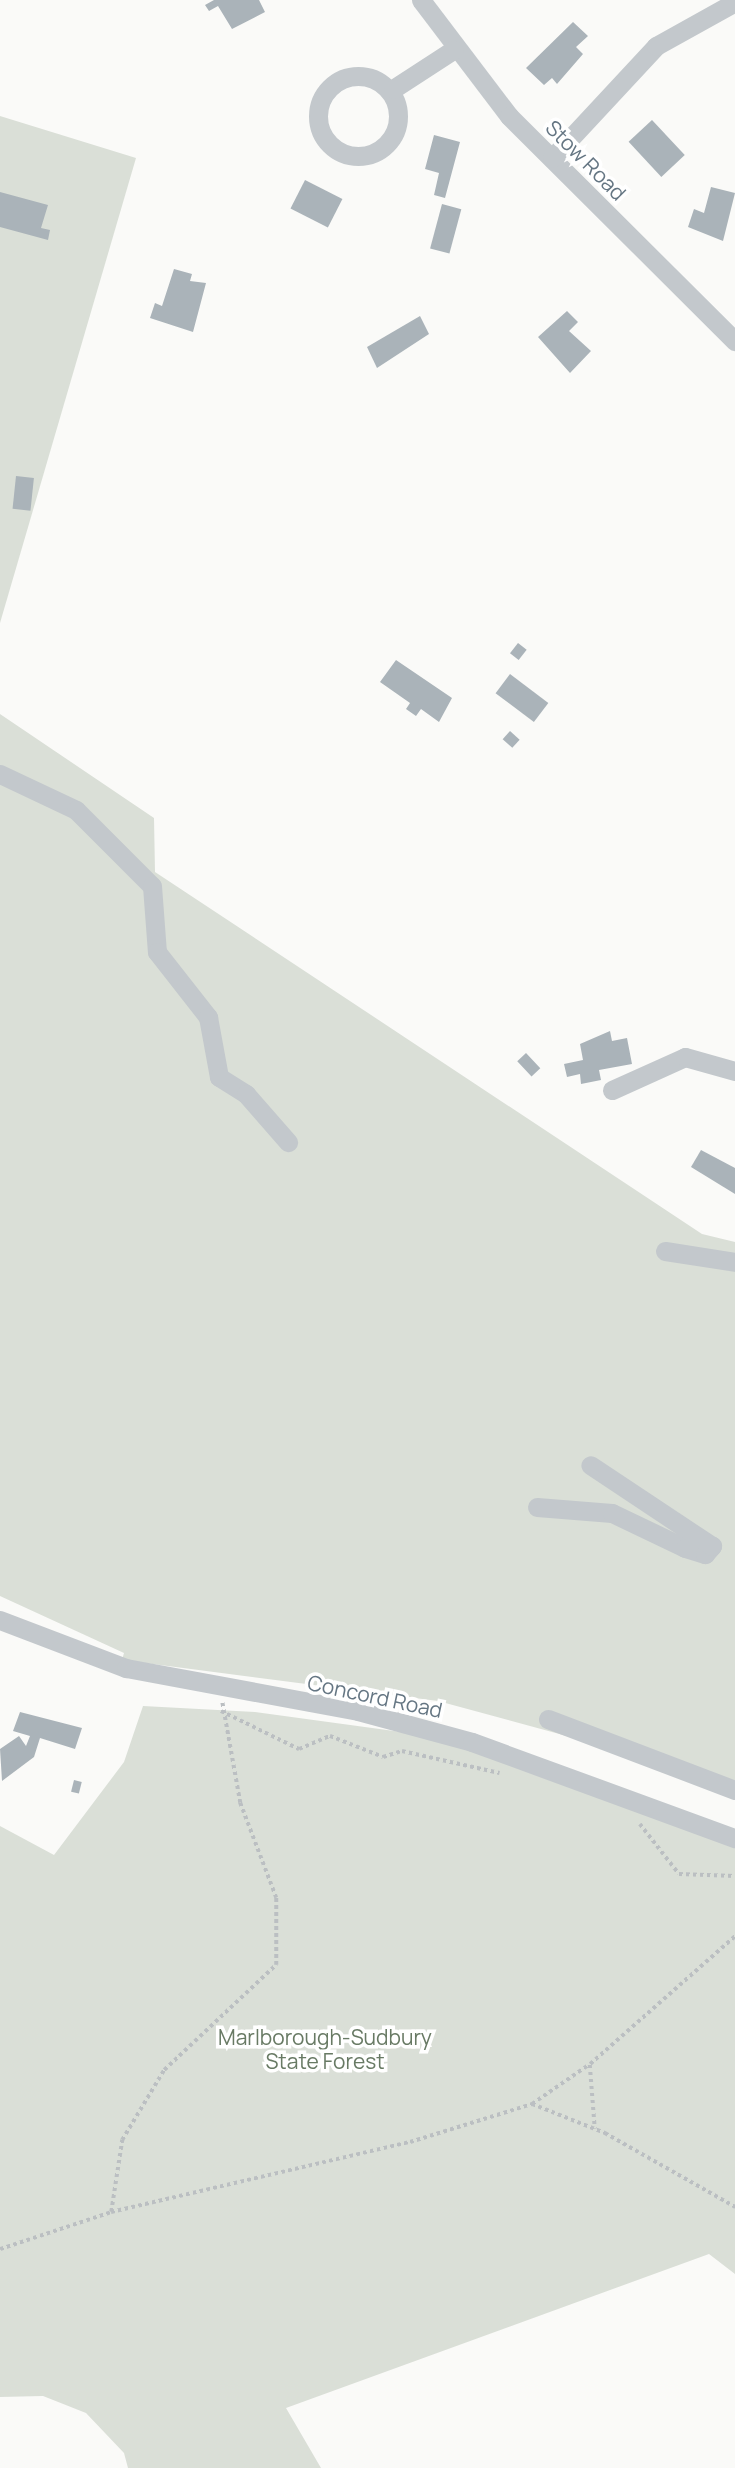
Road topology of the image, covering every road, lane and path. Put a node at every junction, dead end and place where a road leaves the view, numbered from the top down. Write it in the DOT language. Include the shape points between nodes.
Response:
graph roads {
  1 [pos="421,0"];
  2 [pos="735,2"];
  3 [pos="453,51"];
  4 [pos="393,89"];
  5 [pos="552,158"];
  6 [pos="735,341"];
  7 [pos="0,774"];
  8 [pos="735,1071"];
  9 [pos="611,1090"];
  10 [pos="288,1142"];
  11 [pos="665,1251"];
  12 [pos="735,1262"];
  13 [pos="590,1465"];
  14 [pos="537,1507"];
  15 [pos="0,1620"];
  16 [pos="223,1688"];
  17 [pos="221,1711"];
  18 [pos="548,1719"];
  19 [pos="513,1773"];
  20 [pos="735,1790"];
  21 [pos="626,1816"];
  22 [pos="735,1838"];
  23 [pos="735,1876"];
  24 [pos="735,1936"];
  25 [pos="590,2064"];
  26 [pos="531,2104"];
  27 [pos="595,2129"];
  28 [pos="735,2207"];
  29 [pos="111,2212"];
  30 [pos="0,2249"];
  1 -- 3 [label="street, Stow Road"];
  2 -- 5 [label="street" via="656,46"];
  3 -- 4 [label="street"];
  3 -- 5 [label="street, Stow Road"];
  4 -- 4 [label="street" via="366,76 335,86 316,116 321,139 341,153 378,147 398,119"];
  5 -- 6 [label="street, Stow Road"];
  7 -- 10 [label="street" via="44,790 76,810 152,886 156,952 208,1017 219,1077 246,1094"];
  8 -- 9 [label="street" via="685,1057"];
  11 -- 12 [label="street"];
  13 -- 14 [label="street" via="712,1546 705,1554 685,1548 612,1513"];
  15 -- 16 [label="street, Concord Road" via="126,1668"];
  16 -- 17 [label="path"];
  16 -- 22 [label="street, Concord Road" via="358,1711 460,1738"];
  17 -- 19 [label="path" via="299,1749 330,1736 383,1758 402,1751"];
  17 -- 29 [label="path" via="240,1803 276,1898 276,1965 164,2070 122,2140"];
  18 -- 20 [label="street"];
  21 -- 23 [label="path" via="638,1822 679,1874"];
  24 -- 25 [label="path"];
  25 -- 26 [label="path"];
  25 -- 27 [label="path"];
  26 -- 27 [label="path"];
  26 -- 29 [label="path" via="410,2142"];
  27 -- 28 [label="path"];
  29 -- 30 [label="path"];
}
